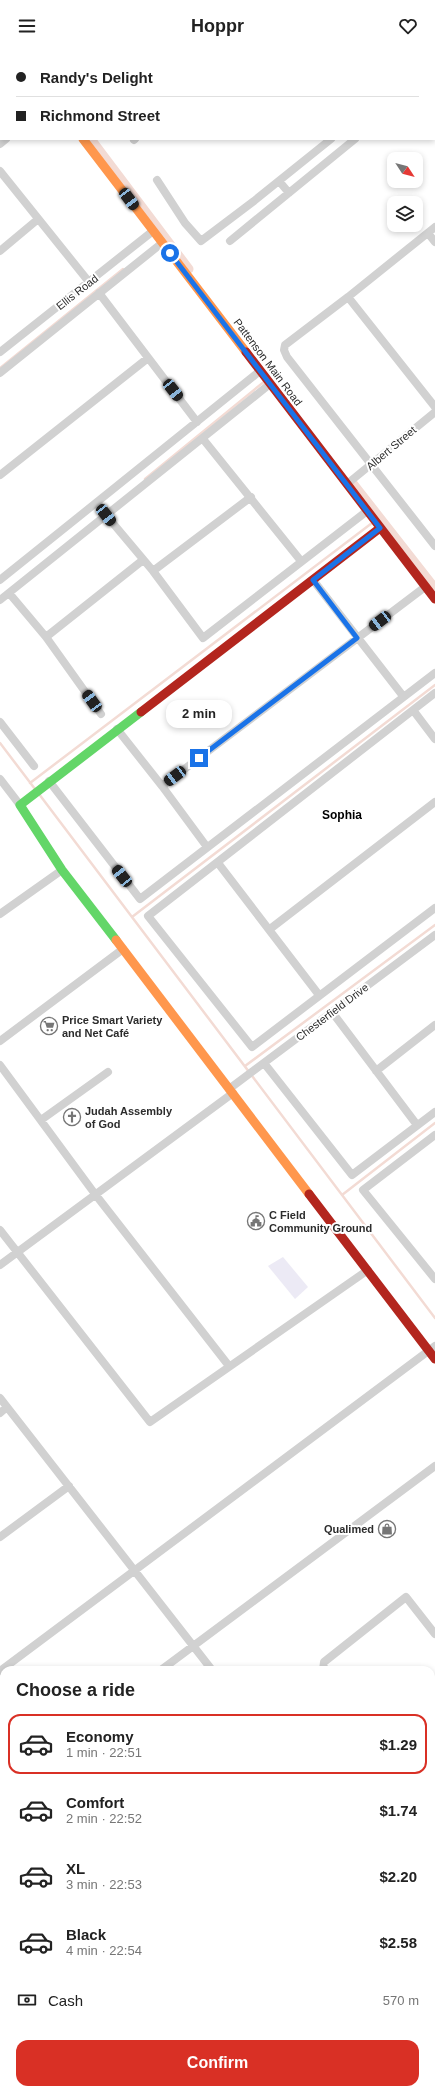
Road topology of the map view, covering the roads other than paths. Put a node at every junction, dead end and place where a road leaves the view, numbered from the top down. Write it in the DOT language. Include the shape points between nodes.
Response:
graph roads {
  1 [pos="84,140"];
  2 [pos="330,140"];
  3 [pos="354,140"];
  4 [pos="0,171"];
  5 [pos="157,180"];
  6 [pos="279,181"];
  7 [pos="289,193"];
  8 [pos="37,220"];
  9 [pos="435,227"];
  10 [pos="153,231"];
  11 [pos="428,233"];
  12 [pos="230,241"];
  13 [pos="435,242"];
  14 [pos="162,243"];
  15 [pos="0,251"];
  16 [pos="89,282"];
  17 [pos="99,293"];
  18 [pos="348,297"];
  19 [pos="0,352"];
  20 [pos="148,358"];
  21 [pos="0,374"];
  22 [pos="266,379"];
  23 [pos="435,407"];
  24 [pos="435,412"];
  25 [pos="197,422"];
  26 [pos="203,439"];
  27 [pos="372,465"];
  28 [pos="0,475"];
  29 [pos="348,483"];
  30 [pos="251,498"];
  31 [pos="368,511"];
  32 [pos="106,515"];
  33 [pos="380,528"];
  34 [pos="435,546"];
  35 [pos="143,560"];
  36 [pos="301,562"];
  37 [pos="153,571"];
  38 [pos="0,579"];
  39 [pos="313,580"];
  40 [pos="426,587"];
  41 [pos="9,593"];
  42 [pos="435,599"];
  43 [pos="0,600"];
  44 [pos="46,637"];
  45 [pos="357,638"];
  46 [pos="435,672"];
  47 [pos="435,693"];
  48 [pos="403,696"];
  49 [pos="413,710"];
  50 [pos="102,714"];
  51 [pos="0,722"];
  52 [pos="117,730"];
  53 [pos="435,740"];
  54 [pos="34,766"];
  55 [pos="0,779"];
  56 [pos="48,782"];
  57 [pos="162,786"];
  58 [pos="3,789"];
  59 [pos="435,802"];
  60 [pos="20,805"];
  61 [pos="207,847"];
  62 [pos="218,863"];
  63 [pos="62,870"];
  64 [pos="435,908"];
  65 [pos="0,914"];
  66 [pos="270,929"];
  67 [pos="435,935"];
  68 [pos="123,949"];
  69 [pos="319,995"];
  70 [pos="332,1012"];
  71 [pos="435,1025"];
  72 [pos="0,1041"];
  73 [pos="264,1063"];
  74 [pos="0,1065"];
  75 [pos="376,1071"];
  76 [pos="108,1072"];
  77 [pos="231,1091"];
  78 [pos="435,1112"];
  79 [pos="41,1120"];
  80 [pos="417,1125"];
  81 [pos="435,1135"];
  82 [pos="95,1194"];
  83 [pos="0,1230"];
  84 [pos="17,1252"];
  85 [pos="0,1265"];
  86 [pos="368,1270"];
  87 [pos="435,1279"];
  88 [pos="432,1348"];
  89 [pos="435,1359"];
  90 [pos="229,1366"];
  91 [pos="0,1398"];
  92 [pos="8,1407"];
  93 [pos="0,1413"];
  94 [pos="435,1466"];
  95 [pos="69,1486"];
  96 [pos="0,1537"];
  97 [pos="134,1570"];
  98 [pos="435,1634"];
  99 [pos="193,1646"];
  100 [pos="7,1666"];
  101 [pos="166,1666"];
  102 [pos="209,1666"];
  103 [pos="324,1666"];
  1 -- 10 [label="street, Pattenson Main Road"];
  2 -- 6 [label="street"];
  3 -- 7 [label="street"];
  4 -- 8 [label="street"];
  5 -- 6 [label="street" via="185,223 201,241"];
  6 -- 7 [label="street"];
  7 -- 12 [label="street"];
  8 -- 15 [label="street"];
  8 -- 16 [label="street"];
  9 -- 11 [label="street"];
  10 -- 14 [label="street, Pattenson Main Road"];
  10 -- 16 [label="street, Ellis Road"];
  11 -- 13 [label="street"];
  11 -- 18 [label="street"];
  14 -- 17 [label="street"];
  14 -- 22 [label="street, Pattenson Main Road"];
  16 -- 19 [label="street, Ellis Road"];
  17 -- 20 [label="street"];
  17 -- 21 [label="street"];
  18 -- 23 [label="street"];
  18 -- 27 [label="street" via="285,345 284,350"];
  20 -- 25 [label="street"];
  20 -- 28 [label="street"];
  22 -- 25 [label="street"];
  22 -- 26 [label="street"];
  22 -- 29 [label="street, Pattenson Main Road"];
  24 -- 27 [label="street, Albert Street"];
  25 -- 38 [label="street"];
  26 -- 30 [label="street"];
  26 -- 32 [label="street"];
  27 -- 29 [label="street, Albert Street"];
  27 -- 34 [label="street"];
  29 -- 31 [label="street, Pattenson Main Road"];
  30 -- 36 [label="street"];
  30 -- 37 [label="street"];
  31 -- 33 [label="street, Pattenson Main Road"];
  31 -- 36 [label="street"];
  32 -- 35 [label="street"];
  32 -- 41 [label="street"];
  33 -- 39 [label="street"];
  33 -- 40 [label="street, Pattenson Main Road"];
  35 -- 37 [label="street"];
  35 -- 44 [label="street"];
  36 -- 37 [label="street" via="203,638"];
  39 -- 45 [label="street"];
  39 -- 52 [label="street"];
  40 -- 42 [label="street, Pattenson Main Road"];
  40 -- 45 [label="street"];
  41 -- 43 [label="street"];
  41 -- 44 [label="street"];
  44 -- 50 [label="street"];
  45 -- 48 [label="street"];
  45 -- 57 [label="street"];
  46 -- 48 [label="street"];
  47 -- 49 [label="street"];
  48 -- 61 [label="street"];
  49 -- 53 [label="street"];
  49 -- 62 [label="street"];
  51 -- 54 [label="street"];
  52 -- 56 [label="street"];
  52 -- 57 [label="street"];
  55 -- 58 [label="street"];
  56 -- 60 [label="street"];
  56 -- 61 [label="street" via="140,899"];
  57 -- 61 [label="street"];
  58 -- 60 [label="street"];
  59 -- 66 [label="street"];
  60 -- 63 [label="street"];
  62 -- 66 [label="street"];
  62 -- 69 [label="street, Chesterfield Drive" via="148,916 252,1047"];
  63 -- 65 [label="street"];
  63 -- 68 [label="street"];
  64 -- 69 [label="street, Chesterfield Drive"];
  66 -- 69 [label="street"];
  67 -- 70 [label="street, Chesterfield Drive"];
  68 -- 72 [label="street"];
  68 -- 77 [label="street"];
  70 -- 73 [label="street, Chesterfield Drive"];
  70 -- 75 [label="street"];
  71 -- 75 [label="street"];
  73 -- 77 [label="street, Chesterfield Drive"];
  73 -- 80 [label="street" via="352,1175"];
  74 -- 79 [label="street"];
  75 -- 80 [label="street"];
  76 -- 79 [label="street"];
  77 -- 82 [label="street, Chesterfield Drive"];
  77 -- 86 [label="street"];
  78 -- 80 [label="street"];
  79 -- 82 [label="street"];
  81 -- 87 [label="street" via="363,1190"];
  82 -- 84 [label="street, Chesterfield Drive"];
  82 -- 90 [label="street"];
  83 -- 84 [label="street"];
  84 -- 85 [label="street, Chesterfield Drive"];
  84 -- 90 [label="street" via="150,1422"];
  86 -- 88 [label="street"];
  86 -- 90 [label="street"];
  88 -- 89 [label="street"];
  88 -- 97 [label="street"];
  91 -- 92 [label="street"];
  92 -- 93 [label="street"];
  92 -- 95 [label="street"];
  94 -- 99 [label="street"];
  95 -- 96 [label="street"];
  95 -- 97 [label="street"];
  97 -- 99 [label="street"];
  97 -- 100 [label="street"];
  98 -- 103 [label="street" via="406,1597 324,1662"];
  99 -- 101 [label="street"];
  99 -- 102 [label="street"];
}
